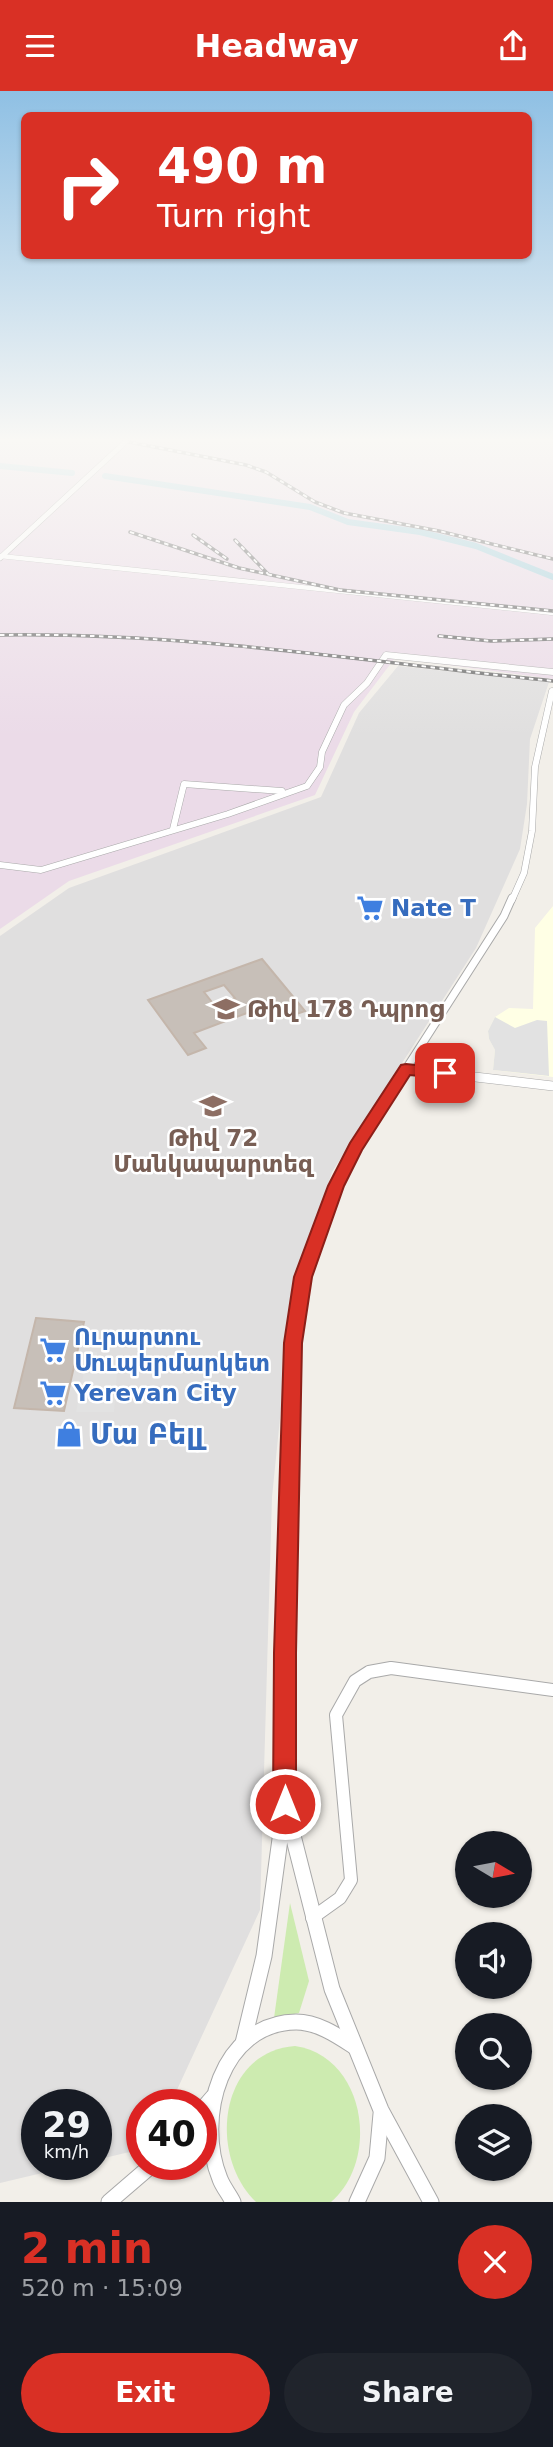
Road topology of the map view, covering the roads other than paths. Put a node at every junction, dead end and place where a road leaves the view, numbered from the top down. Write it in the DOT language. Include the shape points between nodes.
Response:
graph roads {
  1 [pos="20,540"];
  2 [pos="1,557"];
  3 [pos="553,613"];
  4 [pos="553,672"];
  5 [pos="552,691"];
  6 [pos="288,792"];
  7 [pos="173,829"];
  8 [pos="0,865"];
  9 [pos="406,1069"];
  10 [pos="553,1086"];
  11 [pos="553,1690"];
  12 [pos="285,1804"];
  13 [pos="312,1918"];
  14 [pos="243,2043"];
  15 [pos="355,2047"];
  16 [pos="216,2089"];
  17 [pos="381,2110"];
  18 [pos="217,2173"];
  19 [pos="135,2180"];
  20 [pos="109,2202"];
  21 [pos="233,2202"];
  22 [pos="357,2202"];
  23 [pos="431,2202"];
  1 -- 2 [label="street, bridge"];
  2 -- 3 [label="street"];
  4 -- 6 [label="street" via="386,655 344,705 311,781"];
  5 -- 9 [label="street" via="535,767 532,831 524,873 504,916"];
  6 -- 7 [label="street"];
  6 -- 7 [label="street" via="184,784"];
  7 -- 8 [label="street" via="41,870"];
  9 -- 10 [label="street"];
  9 -- 12 [label="street" via="336,1186 303,1277 293,1343"];
  11 -- 13 [label="street" via="391,1668 372,1670 355,1680 336,1715 351,1880 334,1906"];
  12 -- 13 [label="street"];
  12 -- 14 [label="street" via="265,1960"];
  13 -- 15 [label="street"];
  14 -- 15 [label="street" via="268,2027 296,2022 323,2029"];
  14 -- 16 [label="street"];
  15 -- 17 [label="street"];
  17 -- 22 [label="street" via="377,2158"];
  17 -- 23 [label="street"];
  18 -- 21 [label="street"];
  19 -- 20 [label="street"];
}
